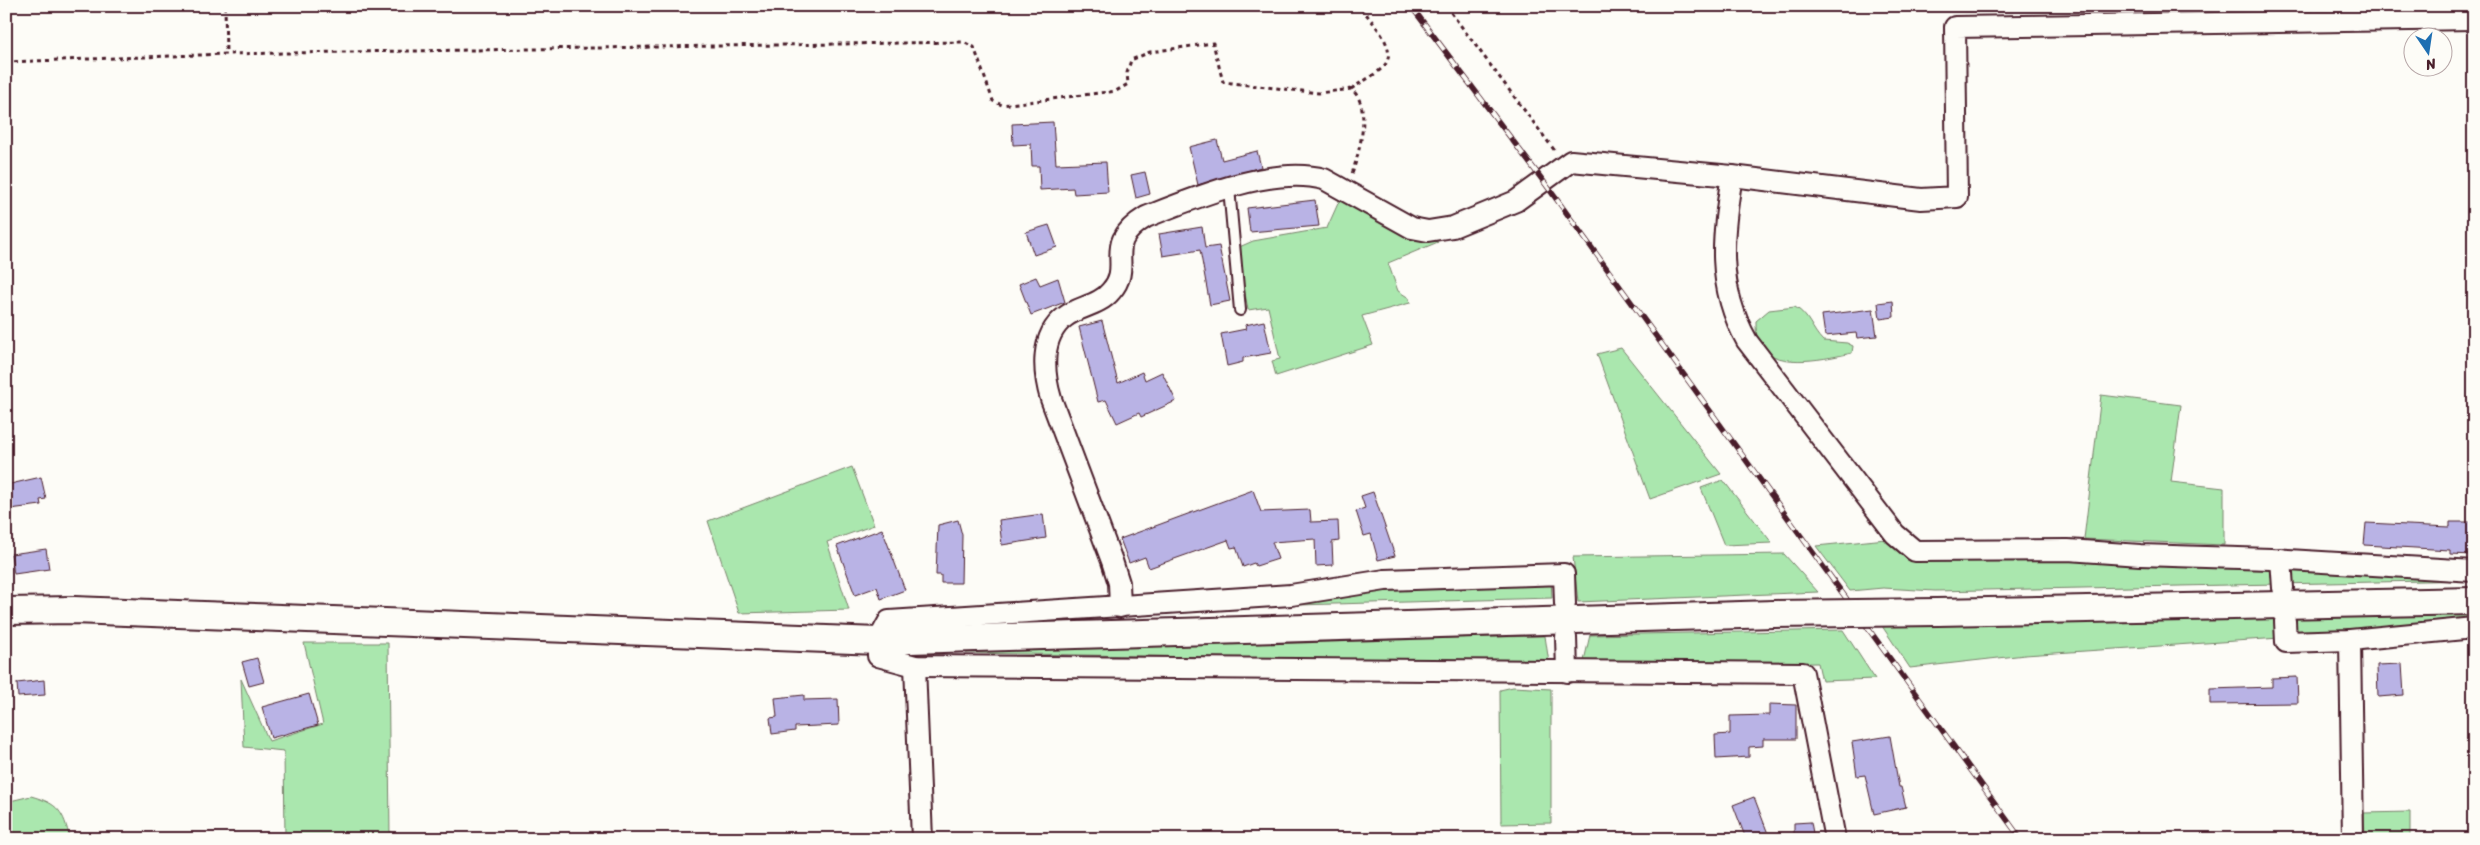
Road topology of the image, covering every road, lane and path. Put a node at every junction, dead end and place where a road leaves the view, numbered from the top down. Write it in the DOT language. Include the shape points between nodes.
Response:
graph roads {
  1 [pos="225,6"];
  2 [pos="1360,6"];
  3 [pos="1446,6"];
  4 [pos="2474,19"];
  5 [pos="226,54"];
  6 [pos="6,62"];
  7 [pos="1351,89"];
  8 [pos="1571,161"];
  9 [pos="1732,176"];
  10 [pos="1229,188"];
  11 [pos="1347,192"];
  12 [pos="1240,310"];
  13 [pos="2281,559"];
  14 [pos="2474,571"];
  15 [pos="2283,588"];
  16 [pos="2474,601"];
  17 [pos="1565,604"];
  18 [pos="1120,607"];
  19 [pos="6,610"];
  20 [pos="2285,621"];
  21 [pos="2474,628"];
  22 [pos="1566,637"];
  23 [pos="2350,640"];
  24 [pos="878,641"];
  25 [pos="915,666"];
  26 [pos="1567,672"];
  27 [pos="922,839"];
  28 [pos="1834,839"];
  29 [pos="2353,839"];
  1 -- 5 [label="path"];
  2 -- 7 [label="path" via="1390,49 1383,68"];
  3 -- 8 [label="path" via="1555,151"];
  4 -- 9 [label="street" via="1955,27 1958,197 1921,199"];
  5 -- 6 [label="path"];
  5 -- 7 [label="path" via="963,42 974,48 993,101 1002,105 1116,91 1128,84 1127,73 1132,60 1150,52 1213,43 1223,82 1319,93"];
  7 -- 11 [label="path" via="1362,102 1363,116 1359,151"];
  8 -- 9 [label="street"];
  8 -- 11 [label="street" via="1516,201 1441,230 1412,228"];
  9 -- 13 [label="street" via="1723,266 1737,323 1747,341 1896,534 1915,551 2068,550 2140,556"];
  10 -- 11 [label="street" via="1280,176 1308,174"];
  10 -- 12 [label="lane"];
  10 -- 18 [label="street" via="1173,206 1134,224 1120,244 1121,266 1112,291 1096,304 1066,317 1053,331 1046,352 1044,377 1112,561 1119,583"];
  13 -- 14 [label="street"];
  13 -- 15 [label="street"];
  16 -- 24 [label="street, bridge" via="1774,614"];
  17 -- 18 [label="street" via="1564,574 1385,580 1291,595"];
  18 -- 24 [label="street" via="889,621"];
  19 -- 24 [label="street"];
  20 -- 23 [label="street" via="2286,642"];
  21 -- 23 [label="street"];
  22 -- 26 [label="street"];
  23 -- 29 [label="street"];
  24 -- 25 [label="street" via="878,656"];
  25 -- 26 [label="street"];
  25 -- 27 [label="street"];
  26 -- 28 [label="street" via="1802,673"];
}
